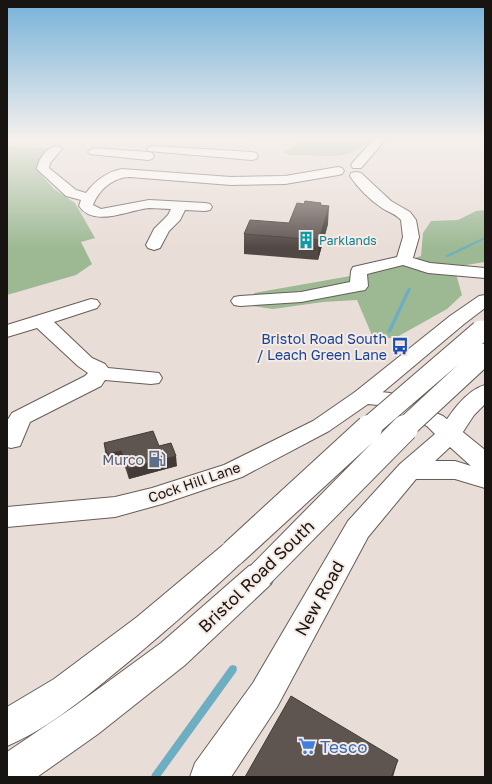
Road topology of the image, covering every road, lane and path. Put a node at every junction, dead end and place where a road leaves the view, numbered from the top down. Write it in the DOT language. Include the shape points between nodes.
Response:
graph roads {
  1 [pos="50,175"];
  2 [pos="114,175"];
  3 [pos="152,175"];
  4 [pos="321,175"];
  5 [pos="359,175"];
  6 [pos="88,198"];
  7 [pos="179,206"];
  8 [pos="205,208"];
  9 [pos="154,245"];
  10 [pos="404,260"];
  11 [pos="464,270"];
  12 [pos="485,273"];
  13 [pos="485,283"];
  14 [pos="485,300"];
  15 [pos="240,301"];
  16 [pos="91,304"];
  17 [pos="40,320"];
  18 [pos="7,331"];
  19 [pos="484,338"];
  20 [pos="99,372"];
  21 [pos="151,378"];
  22 [pos="485,392"];
  23 [pos="363,396"];
  24 [pos="449,435"];
  25 [pos="11,440"];
  26 [pos="485,464"];
  27 [pos="410,470"];
  28 [pos="485,479"];
  29 [pos="7,517"];
  30 [pos="7,728"];
  31 [pos="7,775"];
  32 [pos="209,777"];
  1 -- 6 [label="main road" via="71,193"];
  2 -- 6 [label="main road"];
  3 -- 4 [label="main road" via="231,181 286,180"];
  5 -- 10 [label="main road" via="375,196 405,214 410,225 410,247"];
  6 -- 7 [label="main road" via="86,206 100,212 149,204"];
  7 -- 8 [label="main road"];
  7 -- 9 [label="main road" via="175,217 162,229"];
  10 -- 11 [label="main road" via="428,268"];
  10 -- 15 [label="main road" via="359,271 359,286 301,297"];
  11 -- 12 [label="main road"];
  11 -- 13 [label="main road"];
  14 -- 23 [label="main road, Cock Hill Lane"];
  16 -- 17 [label="main road"];
  17 -- 18 [label="main road"];
  17 -- 20 [label="main road" via="85,362 98,368"];
  19 -- 30 [label="main road, Bristol Road South, bridge" via="388,410 233,553 136,636 66,691"];
  19 -- 31 [label="main road, Bristol Road South, bridge" via="410,423 260,576 173,654 85,721"];
  20 -- 21 [label="main road"];
  20 -- 25 [label="main road" via="93,381 20,418"];
  22 -- 24 [label="main road, New Road" via="466,410"];
  23 -- 24 [label="main road" via="372,406 426,431"];
  23 -- 29 [label="main road, Cock Hill Lane" via="321,426 233,471 153,498 114,507"];
  24 -- 26 [label="main road"];
  24 -- 27 [label="main road, New Road"];
  27 -- 28 [label="main road" via="455,470"];
  27 -- 32 [label="main road, New Road" via="358,529 265,695"];
}
